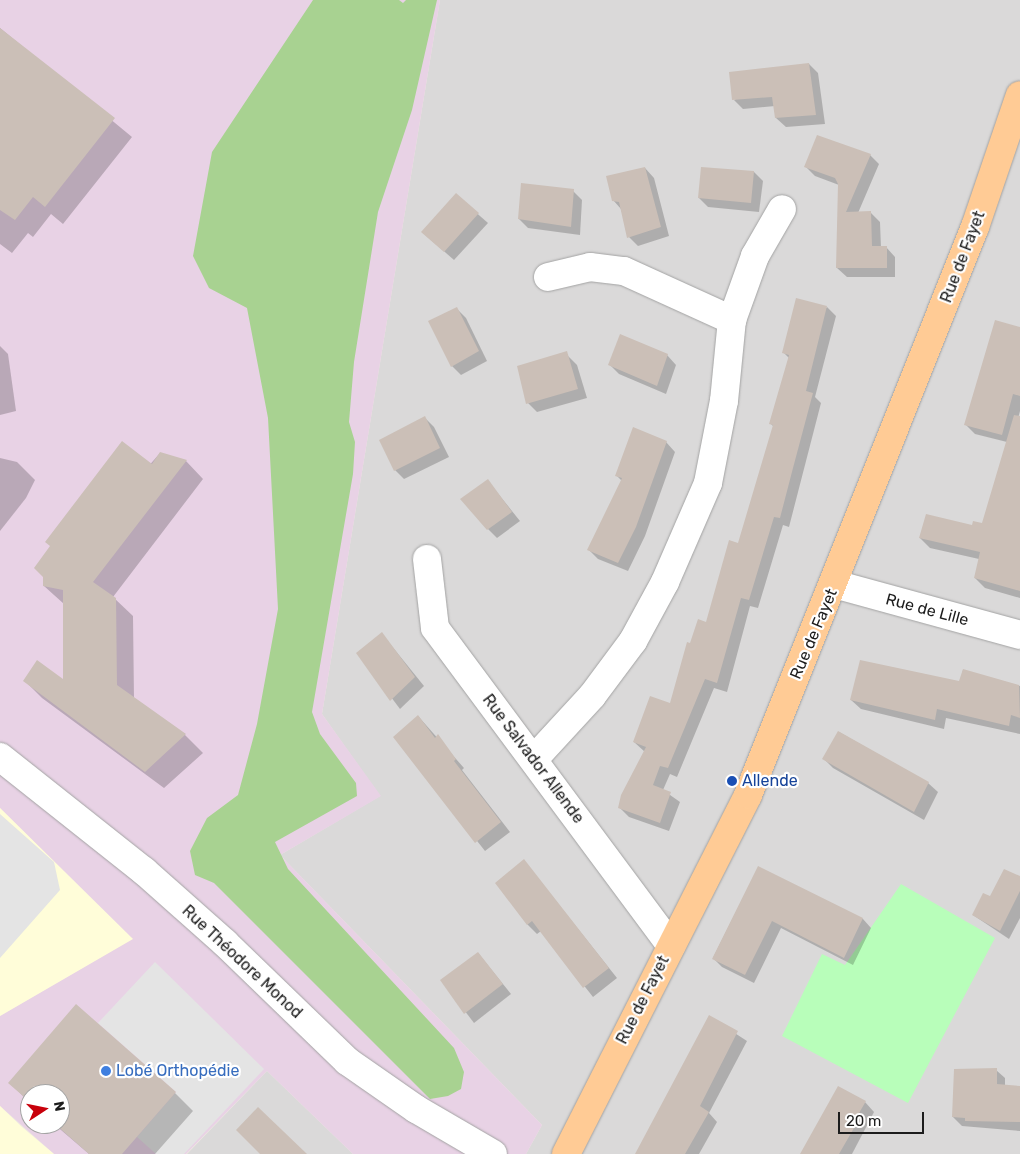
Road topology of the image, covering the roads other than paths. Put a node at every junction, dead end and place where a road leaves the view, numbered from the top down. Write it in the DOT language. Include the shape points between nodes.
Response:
graph roads {
  1 [pos="1020,95"];
  2 [pos="782,209"];
  3 [pos="548,277"];
  4 [pos="732,320"];
  5 [pos="427,559"];
  6 [pos="834,584"];
  7 [pos="1020,635"];
  8 [pos="0,756"];
  9 [pos="534,758"];
  10 [pos="671,946"];
  11 [pos="493,1154"];
  12 [pos="566,1154"];
  1 -- 6 [label="main road, Rue de Fayet" via="975,227"];
  2 -- 4 [label="street" via="755,256"];
  3 -- 4 [label="street" via="590,267 624,271"];
  4 -- 9 [label="street" via="724,401 708,483 665,582 633,641 592,696"];
  5 -- 9 [label="street, Rue Salvador Allende" via="435,628"];
  6 -- 7 [label="street, Rue de Lille"];
  6 -- 10 [label="main road, Rue de Fayet" via="748,796"];
  8 -- 11 [label="street, Rue Théodore Monod" via="144,871 225,943 347,1061 416,1109"];
  9 -- 10 [label="street, Rue Salvador Allende"];
  10 -- 12 [label="main road, Rue de Fayet"];
}
